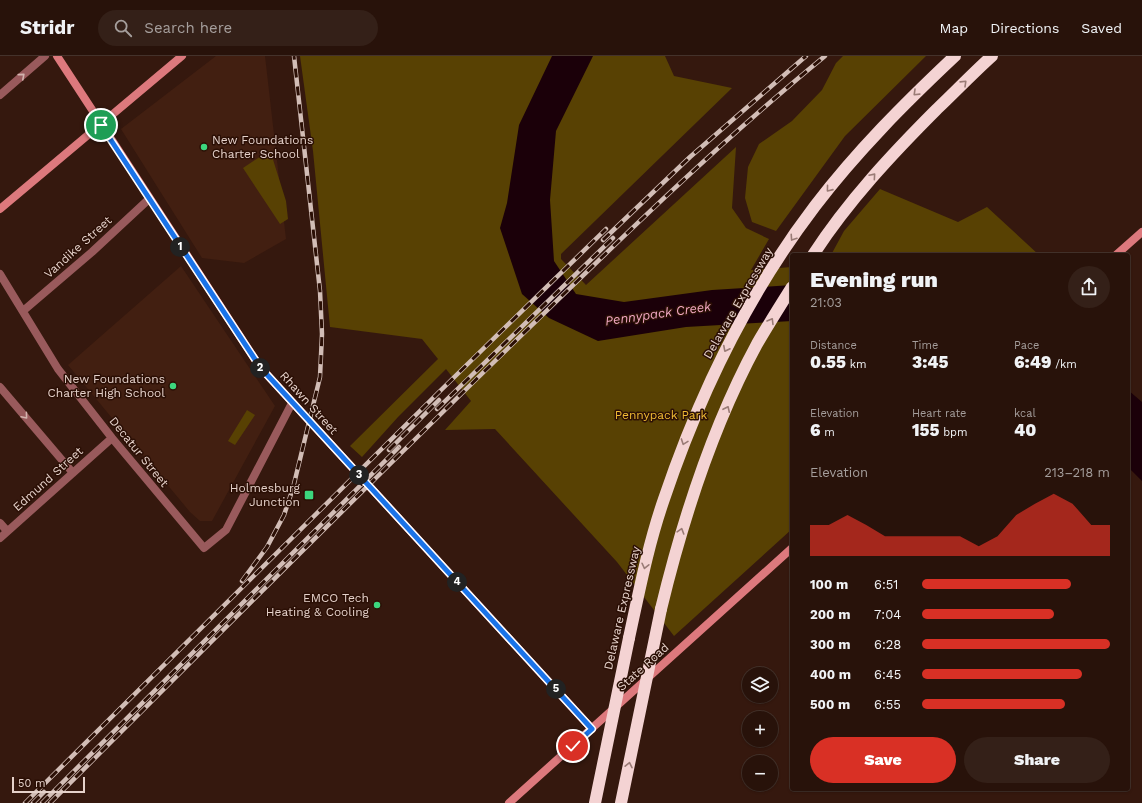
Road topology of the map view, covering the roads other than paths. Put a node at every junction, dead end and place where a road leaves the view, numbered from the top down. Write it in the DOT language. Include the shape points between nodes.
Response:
graph roads {
  1 [pos="45,56"];
  2 [pos="57,56"];
  3 [pos="182,56"];
  4 [pos="955,56"];
  5 [pos="992,56"];
  6 [pos="0,95"];
  7 [pos="101,125"];
  8 [pos="149,199"];
  9 [pos="0,209"];
  10 [pos="1142,232"];
  11 [pos="814,253"];
  12 [pos="1118,253"];
  13 [pos="0,274"];
  14 [pos="790,290"];
  15 [pos="23,311"];
  16 [pos="0,386"];
  17 [pos="292,403"];
  18 [pos="112,438"];
  19 [pos="73,473"];
  20 [pos="0,522"];
  21 [pos="8,531"];
  22 [pos="0,538"];
  23 [pos="790,550"];
  24 [pos="592,729"];
  25 [pos="509,803"];
  26 [pos="595,803"];
  27 [pos="621,803"];
  6 -- 1 [label="street, one-way"];
  2 -- 7 [label="main road, Rhawn Street"];
  3 -- 7 [label="main road"];
  4 -- 26 [label="highway, Delaware Expressway, one-way, bridge" via="885,123 815,206 774,266 716,368 690,426 663,500 645,563"];
  11 -- 5 [label="highway, one-way" via="848,206 908,138"];
  7 -- 8 [label="main road, Rhawn Street"];
  7 -- 9 [label="main road"];
  8 -- 15 [label="street, Vandike Street"];
  8 -- 17 [label="main road, Rhawn Street" via="260,367"];
  10 -- 12 [label="main road"];
  13 -- 15 [label="street, Decatur Street"];
  27 -- 14 [label="highway, one-way, bridge" via="661,609 689,505 713,438 757,344"];
  15 -- 18 [label="street, Decatur Street" via="58,369"];
  16 -- 19 [label="street, one-way"];
  17 -- 18 [label="street, Decatur Street" via="226,530 204,548"];
  17 -- 24 [label="main road, Rhawn Street"];
  18 -- 19 [label="street, Edmund Street"];
  19 -- 21 [label="street, Edmund Street"];
  20 -- 21 [label="street"];
  21 -- 22 [label="street, Edmund Street"];
  23 -- 24 [label="main road, State Road"];
  24 -- 25 [label="main road, State Road"];
}
